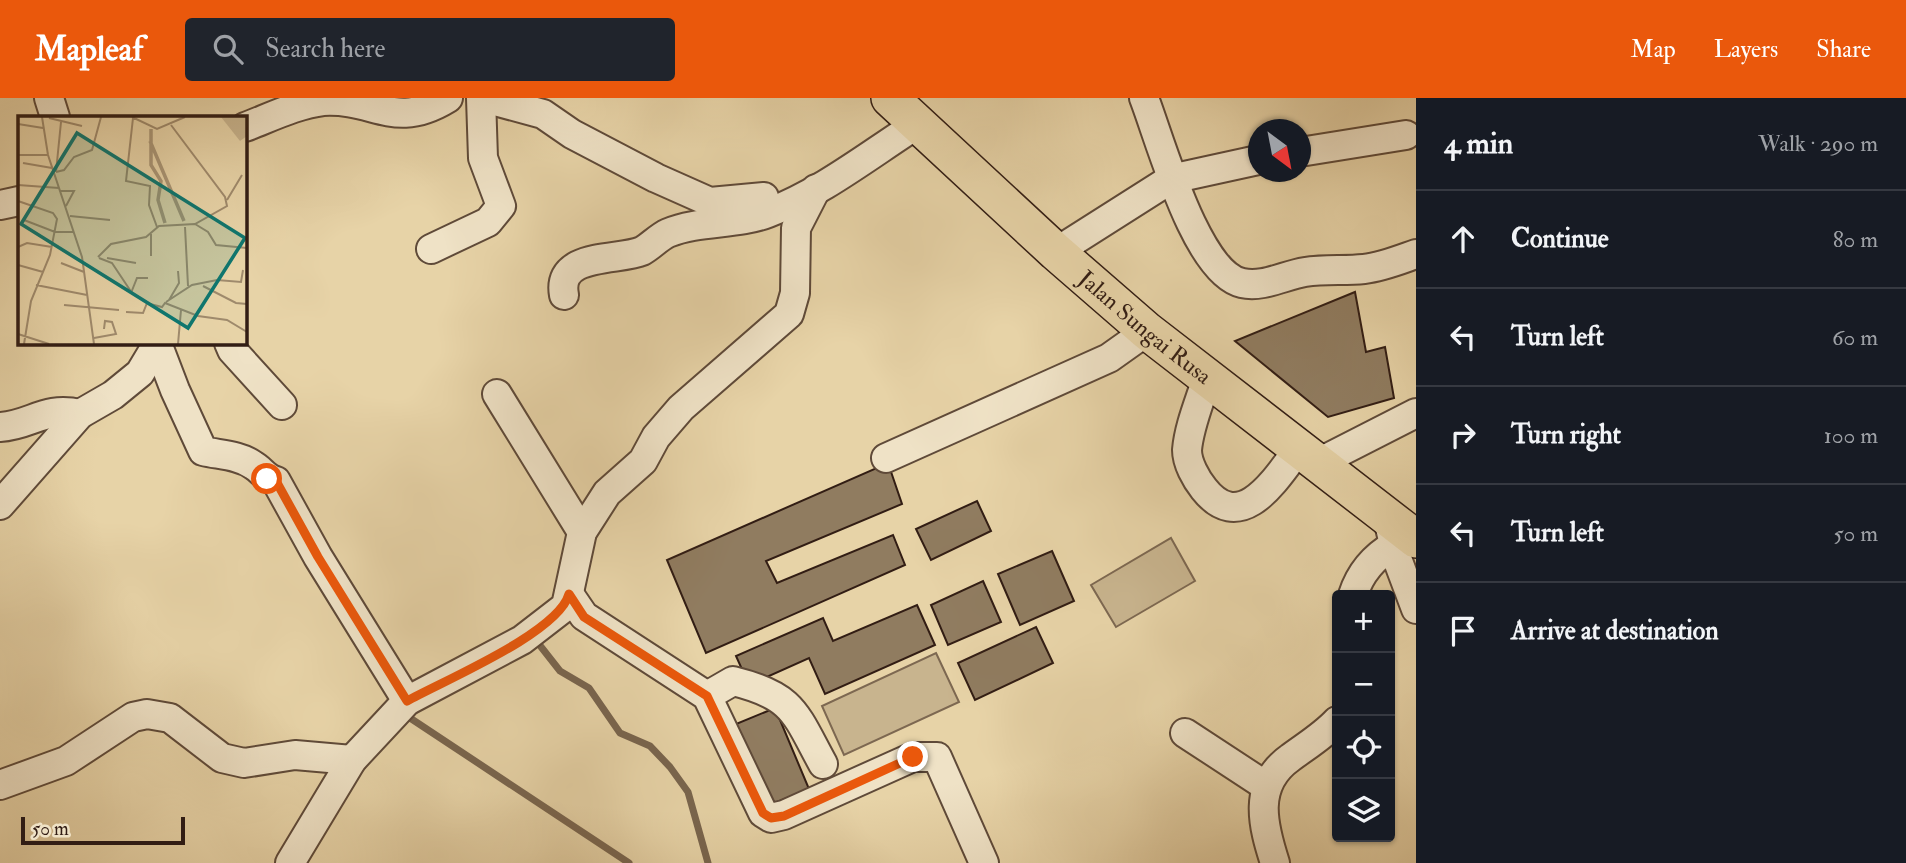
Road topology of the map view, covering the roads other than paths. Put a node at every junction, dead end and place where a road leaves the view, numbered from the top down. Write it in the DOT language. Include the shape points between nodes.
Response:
graph roads {
  1 [pos="49,98"];
  2 [pos="449,98"];
  3 [pos="482,98"];
  4 [pos="890,98"];
  5 [pos="1144,98"];
  6 [pos="351,100"];
  7 [pos="55,116"];
  8 [pos="916,125"];
  9 [pos="247,126"];
  10 [pos="1406,135"];
  11 [pos="1311,150"];
  12 [pos="1248,162"];
  13 [pos="1171,179"];
  14 [pos="816,189"];
  15 [pos="18,201"];
  16 [pos="0,205"];
  17 [pos="431,249"];
  18 [pos="1056,252"];
  19 [pos="1416,254"];
  20 [pos="564,295"];
  21 [pos="1147,331"];
  22 [pos="157,345"];
  23 [pos="159,345"];
  24 [pos="230,345"];
  25 [pos="1207,377"];
  26 [pos="497,394"];
  27 [pos="282,405"];
  28 [pos="1416,413"];
  29 [pos="80,414"];
  30 [pos="0,427"];
  31 [pos="1310,455"];
  32 [pos="887,458"];
  33 [pos="0,505"];
  34 [pos="582,532"];
  35 [pos="1399,533"];
  36 [pos="1356,590"];
  37 [pos="569,594"];
  38 [pos="1416,609"];
  39 [pos="707,696"];
  40 [pos="407,701"];
  41 [pos="1332,726"];
  42 [pos="1185,733"];
  43 [pos="352,760"];
  44 [pos="823,764"];
  45 [pos="0,785"];
  46 [pos="1266,786"];
  47 [pos="290,863"];
  48 [pos="984,863"];
  49 [pos="1275,863"];
  1 -- 7 [label="street"];
  2 -- 6 [label="street" via="424,112 409,114"];
  3 -- 14 [label="street" via="543,114 572,134 710,202"];
  3 -- 17 [label="street" via="484,158 501,206 488,222"];
  4 -- 8 [label="main road, Jalan Sungai Rusa"];
  5 -- 13 [label="street"];
  6 -- 9 [label="street" via="321,101"];
  8 -- 14 [label="street"];
  8 -- 18 [label="main road, Jalan Sungai Rusa"];
  10 -- 11 [label="street"];
  12 -- 13 [label="street"];
  13 -- 18 [label="street"];
  13 -- 19 [label="street" via="1212,261 1240,283 1255,284 1303,272 1367,268"];
  14 -- 20 [label="street" via="767,213 669,233 640,251 593,259 566,276"];
  14 -- 34 [label="street" via="796,228 795,293 789,314 681,408 643,461 607,493"];
  15 -- 16 [label="street"];
  18 -- 21 [label="main road, Jalan Sungai Rusa"];
  21 -- 25 [label="main road, Jalan Sungai Rusa"];
  21 -- 32 [label="street" via="1109,358"];
  22 -- 29 [label="street" via="140,373"];
  23 -- 40 [label="street" via="203,451 237,457 276,481 307,540"];
  24 -- 27 [label="street"];
  25 -- 31 [label="main road, Jalan Sungai Rusa"];
  25 -- 31 [label="street" via="1187,453 1197,480 1215,500 1228,507 1242,507"];
  26 -- 34 [label="street"];
  28 -- 31 [label="street"];
  29 -- 30 [label="street" via="47,412"];
  29 -- 33 [label="street"];
  31 -- 35 [label="main road, Jalan Sungai Rusa"];
  34 -- 37 [label="street"];
  35 -- 36 [label="street" via="1366,569"];
  35 -- 38 [label="street"];
  37 -- 39 [label="street" via="584,617"];
  37 -- 40 [label="street" via="566,606 523,640"];
  39 -- 44 [label="street" via="733,681 774,694 792,707"];
  39 -- 48 [label="street" via="763,813 771,818 913,757 937,757"];
  40 -- 43 [label="street"];
  41 -- 46 [label="street" via="1288,759"];
  42 -- 46 [label="street"];
  43 -- 45 [label="street" via="295,755 244,763 222,758 170,718 148,713 133,717 66,761"];
  43 -- 47 [label="street"];
  46 -- 49 [label="street" via="1264,825"];
}
